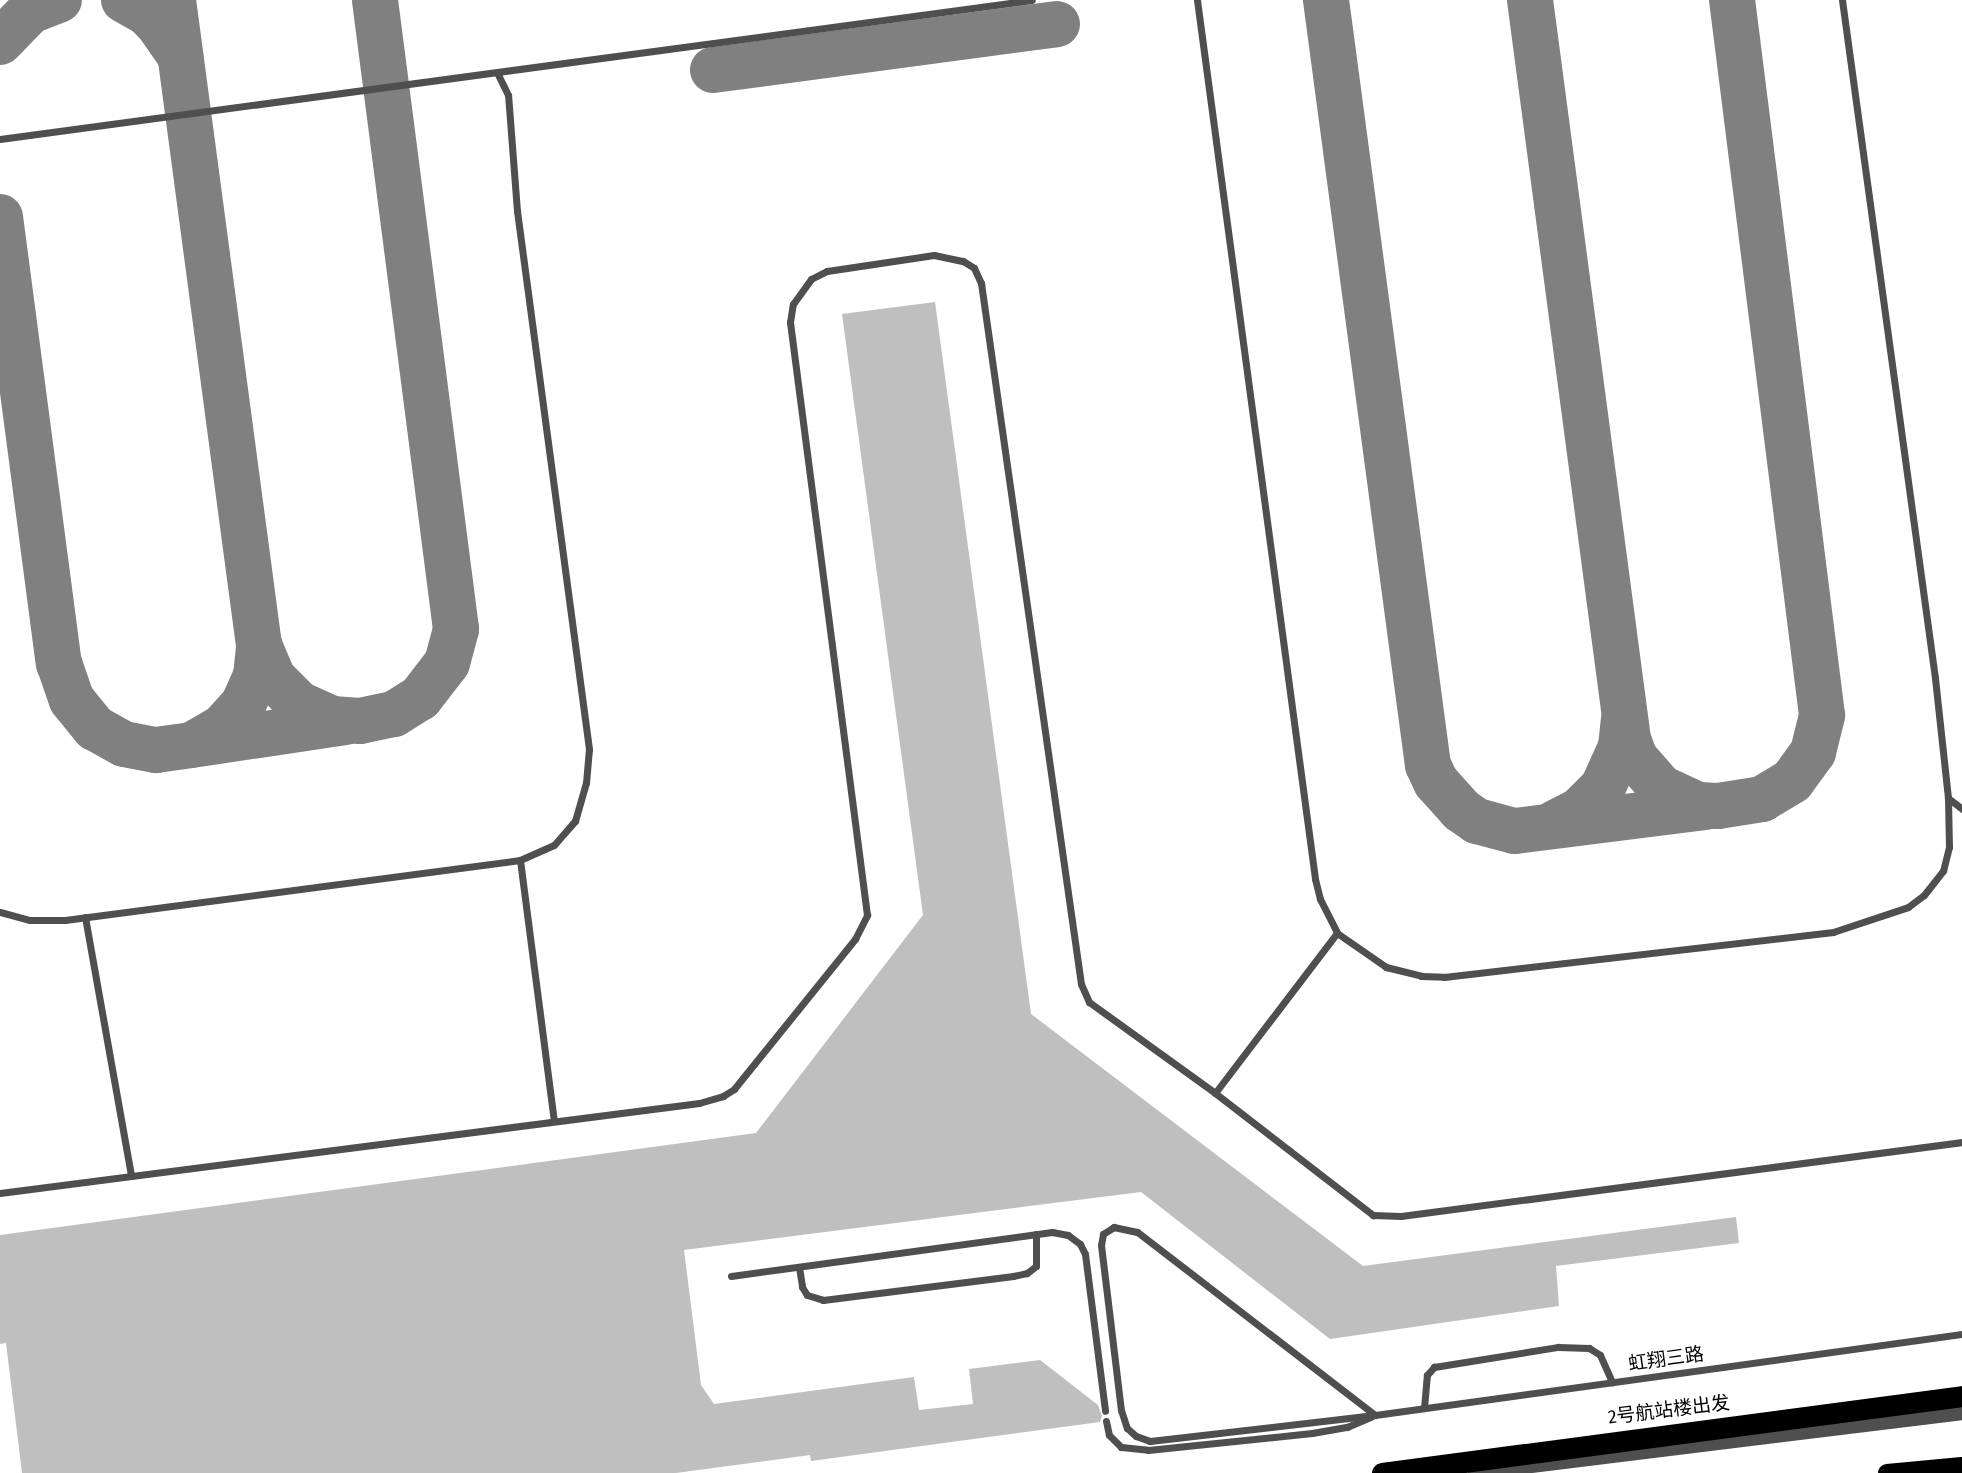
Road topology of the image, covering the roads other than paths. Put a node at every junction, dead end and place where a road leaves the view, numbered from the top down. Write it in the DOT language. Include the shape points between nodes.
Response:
graph roads {
  1 [pos="1031,0"];
  2 [pos="1197,0"];
  3 [pos="1842,0"];
  4 [pos="497,72"];
  5 [pos="0,139"];
  6 [pos="1948,798"];
  7 [pos="1962,809"];
  8 [pos="520,860"];
  9 [pos="0,912"];
  10 [pos="85,917"];
  11 [pos="1338,933"];
  12 [pos="1215,1093"];
  13 [pos="554,1121"];
  14 [pos="1962,1142"];
  15 [pos="131,1176"];
  16 [pos="0,1193"];
  17 [pos="1036,1234"];
  18 [pos="799,1267"];
  19 [pos="731,1276"];
  20 [pos="1962,1334"];
  21 [pos="1612,1382"];
  22 [pos="1962,1396"];
  23 [pos="1424,1408"];
  24 [pos="1105,1411"];
  25 [pos="1962,1413"];
  26 [pos="1375,1415"];
  27 [pos="1106,1421"];
  28 [pos="1962,1466"];
  29 [pos="1382,1473"];
  30 [pos="1475,1473"];
  31 [pos="1887,1473"];
  1 -- 4 [label="lane"];
  2 -- 11 [label="lane" via="1315,879"];
  3 -- 6 [label="lane" via="1923,578"];
  4 -- 5 [label="lane"];
  4 -- 8 [label="lane" via="508,95 517,211 589,749 586,783 575,821 554,845"];
  6 -- 7 [label="lane"];
  6 -- 11 [label="lane" via="1949,847 1943,871 1924,895 1892,914 1833,932 1444,977 1385,967"];
  8 -- 10 [label="lane"];
  8 -- 13 [label="lane"];
  9 -- 10 [label="lane" via="30,920"];
  10 -- 15 [label="lane"];
  11 -- 12 [label="lane"];
  12 -- 13 [label="lane" via="1095,1007 1080,984 981,283 974,268 963,261 934,255 851,265 811,279 797,297 790,322 865,885 863,926 723,1096"];
  12 -- 14 [label="lane" via="1363,1210 1385,1217"];
  13 -- 15 [label="lane"];
  15 -- 16 [label="lane"];
  17 -- 18 [label="lane"];
  17 -- 18 [label="lane" via="1036,1266 1013,1276 823,1300 807,1295"];
  17 -- 24 [label="lane" via="1068,1235 1085,1254"];
  18 -- 19 [label="lane"];
  20 -- 21 [label="lane, 虹翔三路"];
  21 -- 23 [label="lane, 虹翔三路"];
  21 -- 23 [label="lane" via="1600,1355 1589,1348 1558,1347 1434,1367 1427,1374"];
  22 -- 29 [label="highway, 2号航站楼出发"];
  23 -- 26 [label="lane, 虹翔三路"];
  25 -- 30 [label="street"];
  26 -- 26 [label="lane" via="1137,1231 1121,1226 1103,1234 1121,1410 1127,1428 1136,1436 1150,1441"];
  26 -- 27 [label="lane" via="1347,1427 1312,1433 1147,1450 1121,1447 1109,1436"];
  28 -- 31 [label="main road"];
}
